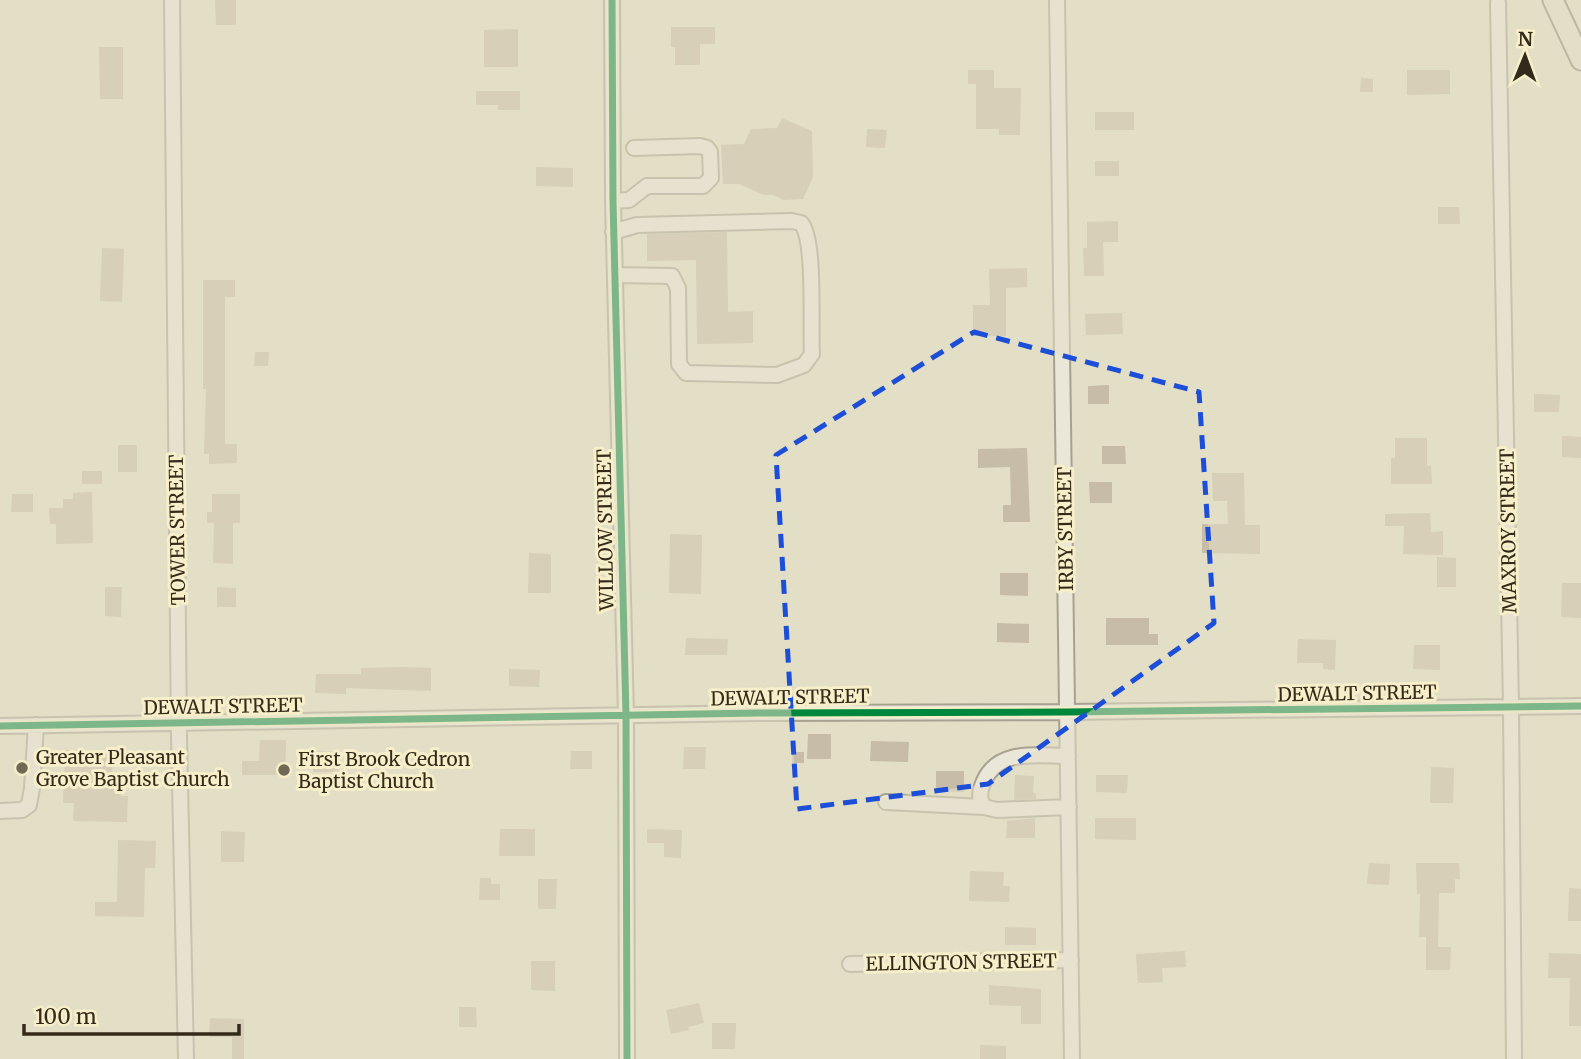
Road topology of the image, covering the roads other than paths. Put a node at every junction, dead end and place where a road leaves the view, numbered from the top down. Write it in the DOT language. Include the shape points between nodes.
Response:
graph roads {
  1 [pos="172,0"];
  2 [pos="612,0"];
  3 [pos="1057,0"];
  4 [pos="1553,0"];
  5 [pos="1560,0"];
  6 [pos="1499,3"];
  7 [pos="1565,28"];
  8 [pos="1581,60"];
  9 [pos="634,148"];
  10 [pos="613,201"];
  11 [pos="613,232"];
  12 [pos="615,275"];
  13 [pos="1581,706"];
  14 [pos="1511,707"];
  15 [pos="1067,712"];
  16 [pos="626,715"];
  17 [pos="179,723"];
  18 [pos="36,725"];
  19 [pos="0,726"];
  20 [pos="1068,756"];
  21 [pos="886,802"];
  22 [pos="984,807"];
  23 [pos="1069,807"];
  24 [pos="0,811"];
  25 [pos="1071,960"];
  26 [pos="850,964"];
  27 [pos="186,1059"];
  28 [pos="627,1059"];
  29 [pos="1072,1059"];
  30 [pos="1514,1059"];
  1 -- 17 [label="street, TOWER STREET"];
  2 -- 10 [label="street, WILLOW STREET"];
  3 -- 15 [label="street, IRBY STREET"];
  4 -- 7 [label="main road"];
  5 -- 7 [label="main road"];
  6 -- 14 [label="street, MAXROY STREET"];
  7 -- 8 [label="main road"];
  9 -- 10 [label="street" via="706,148 711,178 703,186 647,187 629,200"];
  10 -- 11 [label="street, WILLOW STREET"];
  11 -- 12 [label="street, WILLOW STREET"];
  11 -- 12 [label="street" via="637,225 801,223 809,262 812,354 804,365 777,375 686,373 680,364 675,280 672,276"];
  12 -- 16 [label="street, WILLOW STREET"];
  13 -- 14 [label="street, DEWALT STREET"];
  14 -- 15 [label="street, DEWALT STREET"];
  14 -- 30 [label="street, MAXROY STREET"];
  15 -- 16 [label="street, DEWALT STREET"];
  15 -- 20 [label="street, IRBY STREET"];
  16 -- 17 [label="street, DEWALT STREET"];
  16 -- 28 [label="street, WILLOW STREET"];
  17 -- 18 [label="street, DEWALT STREET"];
  17 -- 27 [label="street, TOWER STREET"];
  18 -- 19 [label="street, DEWALT STREET"];
  18 -- 24 [label="street" via="29,805"];
  20 -- 22 [label="street" via="1003,759 982,786"];
  20 -- 23 [label="street, IRBY STREET"];
  21 -- 22 [label="street"];
  22 -- 23 [label="street"];
  23 -- 25 [label="street, IRBY STREET"];
  25 -- 26 [label="street, ELLINGTON STREET"];
  25 -- 29 [label="street, IRBY STREET"];
}
